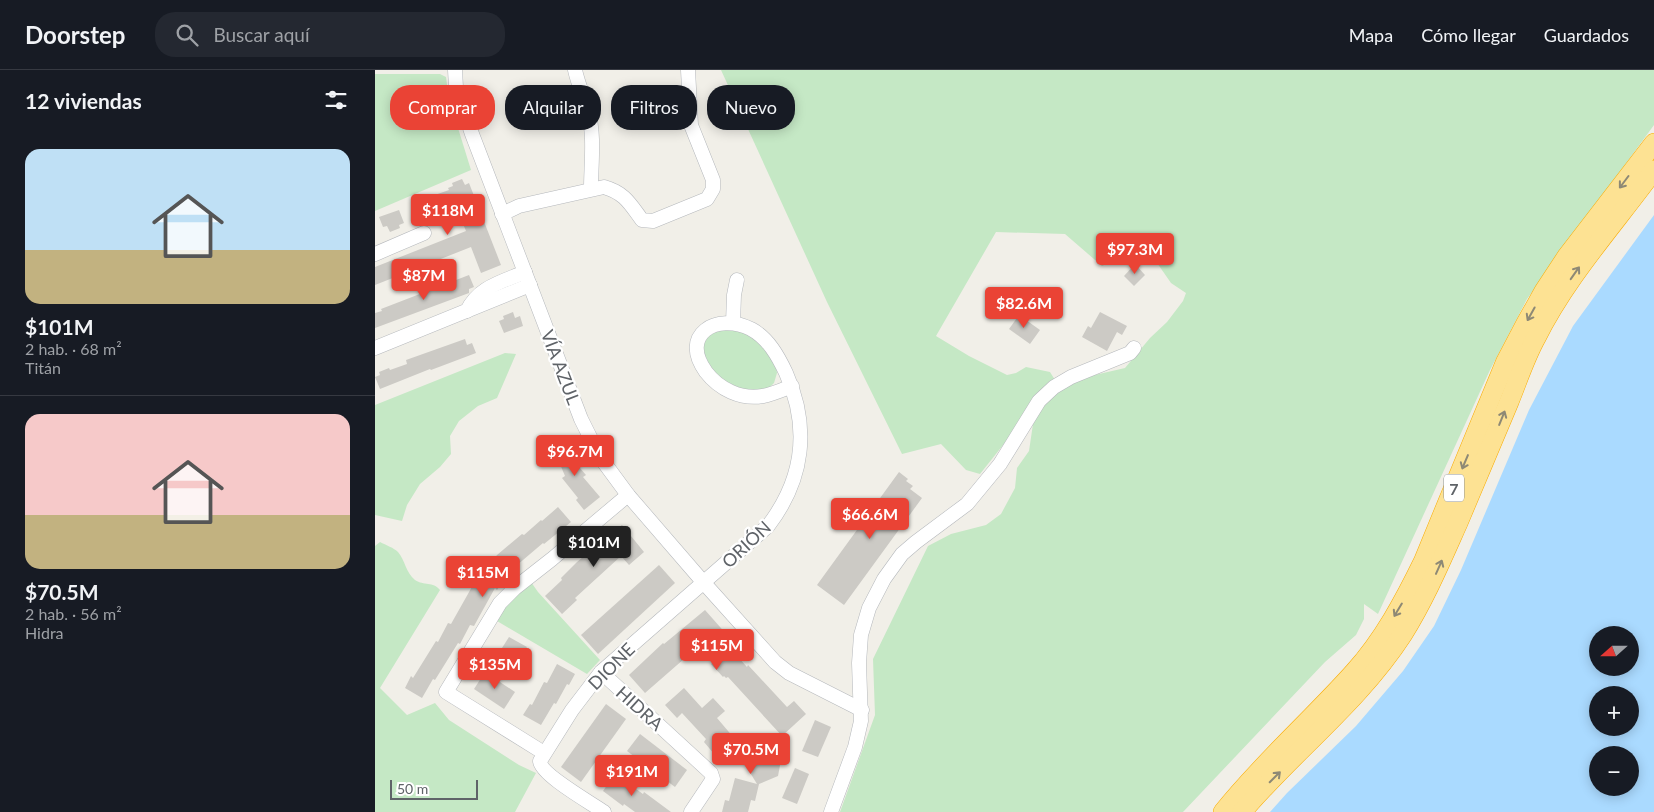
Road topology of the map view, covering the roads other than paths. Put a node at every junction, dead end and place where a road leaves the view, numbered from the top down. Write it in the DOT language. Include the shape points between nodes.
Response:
graph roads {
  1 [pos="455,70"];
  2 [pos="575,70"];
  3 [pos="688,70"];
  4 [pos="1654,143"];
  5 [pos="1654,170"];
  6 [pos="591,189"];
  7 [pos="502,214"];
  8 [pos="424,233"];
  9 [pos="375,254"];
  10 [pos="527,279"];
  11 [pos="737,280"];
  12 [pos="733,323"];
  13 [pos="375,348"];
  14 [pos="1134,348"];
  15 [pos="791,386"];
  16 [pos="628,495"];
  17 [pos="704,583"];
  18 [pos="601,672"];
  19 [pos="862,710"];
  20 [pos="542,759"];
  21 [pos="604,812"];
  22 [pos="691,812"];
  23 [pos="831,812"];
  24 [pos="1223,812"];
  25 [pos="1242,812"];
  1 -- 7 [label="street, VÍA AZUL" via="460,97"];
  2 -- 6 [label="street" via="591,132"];
  3 -- 6 [label="street" via="691,125 713,180 713,189 707,199 653,221 642,220 625,196 616,190 604,187"];
  4 -- 24 [label="highway, 7, one-way" via="1567,256 1526,323 1505,362 1423,562 1390,624 1354,672 1255,774"];
  25 -- 5 [label="highway, 7, one-way" via="1366,684 1402,635 1427,593 1536,338 1584,261"];
  6 -- 7 [label="street" via="519,206"];
  7 -- 10 [label="street, VÍA AZUL"];
  8 -- 9 [label="street"];
  10 -- 13 [label="street" via="467,311"];
  10 -- 16 [label="street, VÍA AZUL" via="587,432 605,465"];
  11 -- 12 [label="street"];
  12 -- 15 [label="street, ORIÓN" via="763,338 777,356"];
  12 -- 15 [label="street" via="708,327 697,343 699,358 713,380 731,392 747,396 764,396"];
  14 -- 19 [label="street" via="1131,353 1053,387 1039,401 1000,464 967,504 902,554 869,608 861,635"];
  15 -- 17 [label="street, ORIÓN" via="799,411 800,438 789,492 768,526"];
  16 -- 17 [label="street, VÍA AZUL"];
  16 -- 20 [label="street" via="504,599 446,692"];
  17 -- 18 [label="street, DIONE"];
  17 -- 19 [label="street, VÍA AZUL" via="782,669"];
  18 -- 20 [label="street, DIONE" via="572,710"];
  18 -- 22 [label="street, HIDRA" via="711,773 713,780"];
  19 -- 23 [label="street" via="855,747"];
  20 -- 21 [label="street" via="549,775"];
}
